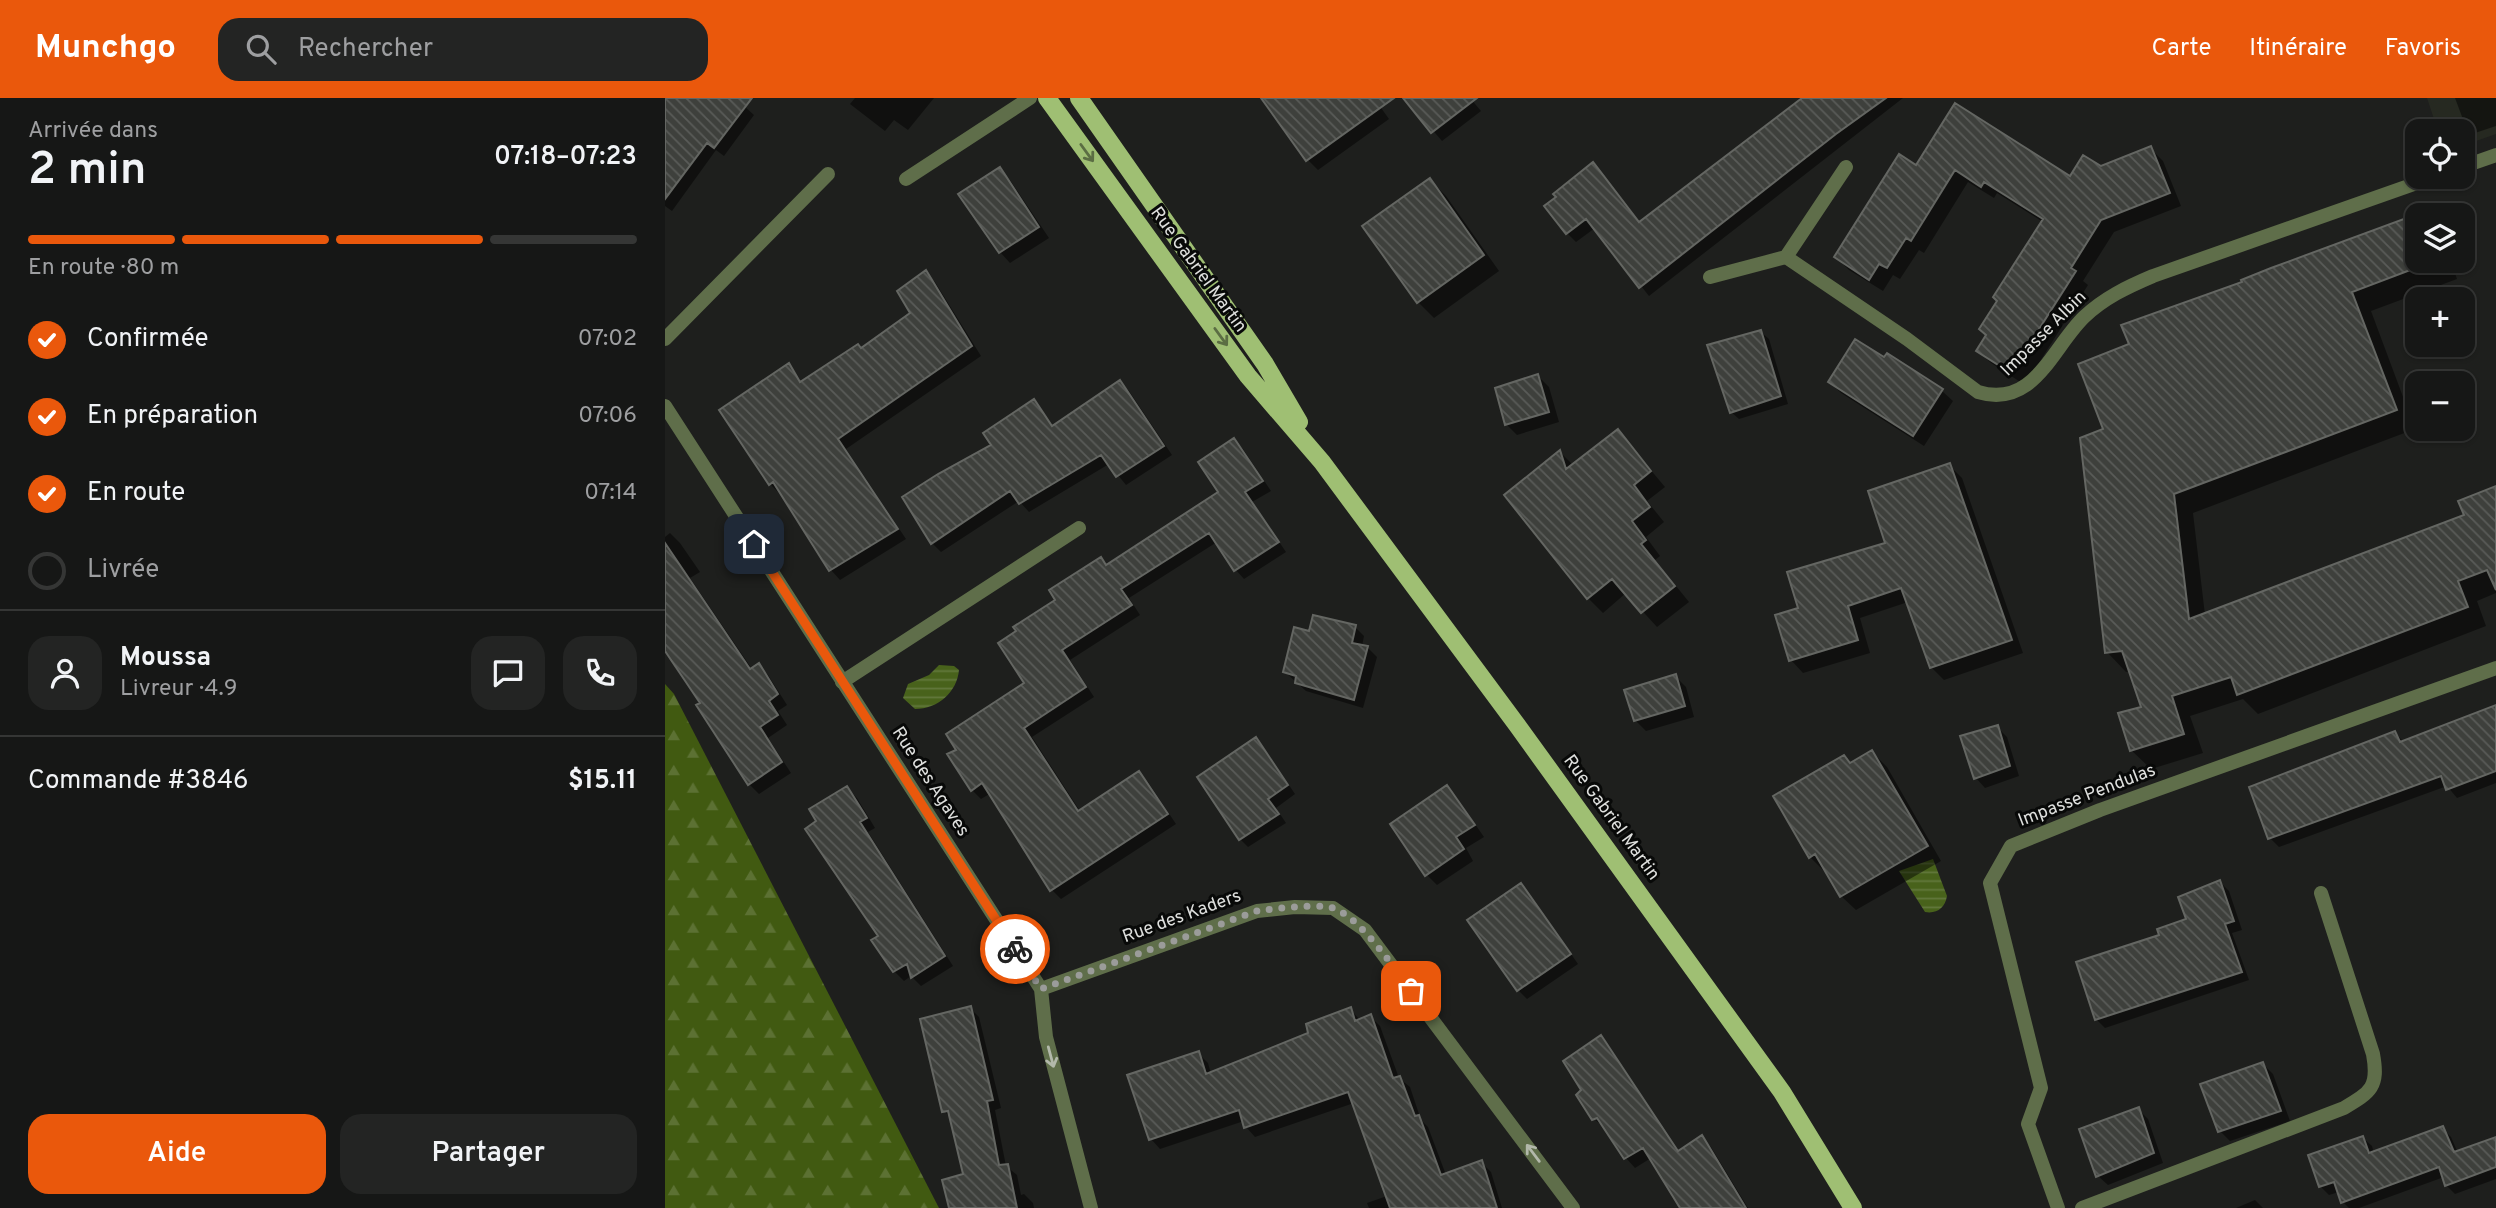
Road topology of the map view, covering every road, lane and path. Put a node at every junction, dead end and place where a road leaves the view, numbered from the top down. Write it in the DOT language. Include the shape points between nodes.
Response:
graph roads {
  1 [pos="1030,98"];
  2 [pos="1047,98"];
  3 [pos="1079,98"];
  4 [pos="2496,155"];
  5 [pos="2475,162"];
  6 [pos="1846,167"];
  7 [pos="828,174"];
  8 [pos="906,179"];
  9 [pos="2405,187"];
  10 [pos="1786,257"];
  11 [pos="1710,277"];
  12 [pos="665,339"];
  13 [pos="665,406"];
  14 [pos="1322,462"];
  15 [pos="1079,528"];
  16 [pos="2496,668"];
  17 [pos="842,682"];
  18 [pos="2321,893"];
  19 [pos="1041,989"];
  20 [pos="1091,1208"];
  21 [pos="1573,1208"];
  22 [pos="1853,1208"];
  23 [pos="2058,1208"];
  24 [pos="2082,1208"];
  1 -- 8 [label="street"];
  2 -- 14 [label="main road, Rue Gabriel Martin, one-way" via="1248,376"];
  3 -- 14 [label="main road, Rue Gabriel Martin" via="1265,364"];
  4 -- 5 [label="street"];
  6 -- 10 [label="street"];
  7 -- 12 [label="street"];
  9 -- 10 [label="street, Impasse Albin" via="2120,291 2081,319 2027,384 2003,396 1979,392"];
  10 -- 11 [label="street"];
  13 -- 17 [label="street, Rue des Agaves"];
  14 -- 22 [label="main road, Rue Gabriel Martin" via="1782,1091"];
  15 -- 17 [label="street"];
  16 -- 23 [label="street, Impasse Pendulas" via="2011,846 1990,883 2041,1088 2028,1124"];
  17 -- 19 [label="street, Rue des Agaves"];
  18 -- 24 [label="street" via="2373,1054 2377,1075 2368,1093 2344,1108"];
  19 -- 20 [label="street, Rue des Agaves, one-way" via="1047,1037"];
  21 -- 19 [label="street, Rue des Kaders, one-way" via="1365,930 1333,908 1257,911"];
}
